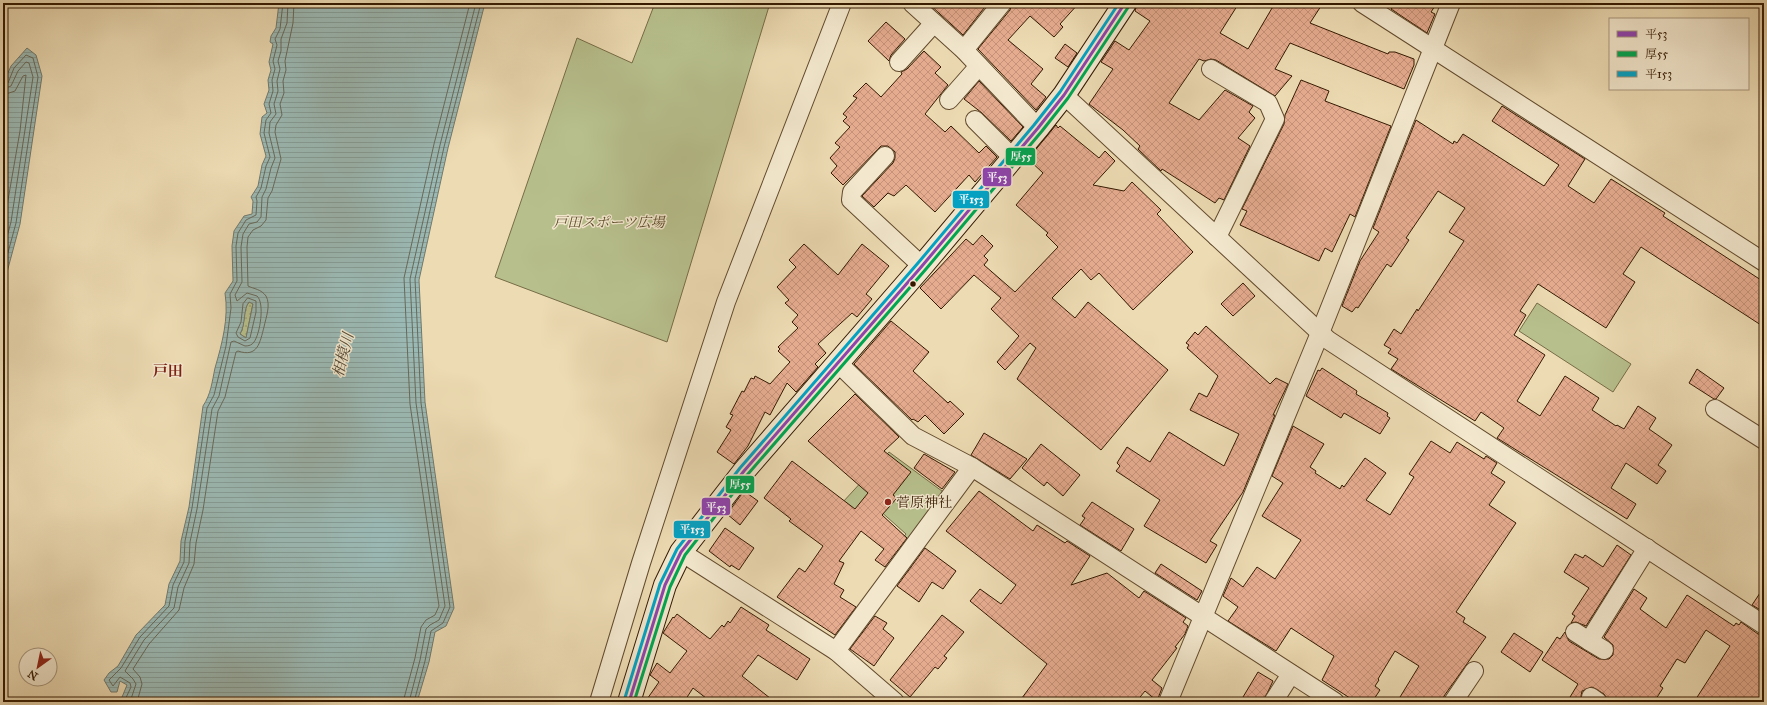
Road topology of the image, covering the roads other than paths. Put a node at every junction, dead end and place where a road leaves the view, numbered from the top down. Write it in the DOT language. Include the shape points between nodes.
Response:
graph roads {
  1 [pos="842,3"];
  2 [pos="912,3"];
  3 [pos="1002,3"];
  4 [pos="1125,3"];
  5 [pos="1362,3"];
  6 [pos="1451,3"];
  7 [pos="934,23"];
  8 [pos="1433,48"];
  9 [pos="964,50"];
  10 [pos="899,62"];
  11 [pos="979,66"];
  12 [pos="1211,69"];
  13 [pos="1064,95"];
  14 [pos="948,100"];
  15 [pos="975,120"];
  16 [pos="1038,128"];
  17 [pos="885,156"];
  18 [pos="1013,158"];
  19 [pos="1217,237"];
  20 [pos="1764,262"];
  21 [pos="922,266"];
  22 [pos="1320,333"];
  23 [pos="838,363"];
  24 [pos="1715,409"];
  25 [pos="1764,440"];
  26 [pos="972,467"];
  27 [pos="1647,548"];
  28 [pos="681,552"];
  29 [pos="1204,617"];
  30 [pos="1764,625"];
  31 [pos="1589,641"];
  32 [pos="836,651"];
  33 [pos="1291,674"];
  34 [pos="1472,683"];
  35 [pos="599,702"];
  36 [pos="629,702"];
  37 [pos="895,702"];
  38 [pos="1168,702"];
  39 [pos="1273,702"];
  40 [pos="1334,702"];
  41 [pos="1453,702"];
  1 -- 35 [label="street" via="726,302 643,555"];
  2 -- 7 [label="street"];
  3 -- 9 [label="street"];
  4 -- 13 [label="street"];
  5 -- 8 [label="street"];
  6 -- 8 [label="street"];
  7 -- 9 [label="street"];
  7 -- 10 [label="street"];
  8 -- 20 [label="street"];
  8 -- 22 [label="street"];
  9 -- 11 [label="street"];
  11 -- 14 [label="street"];
  11 -- 16 [label="street"];
  12 -- 19 [label="street" via="1268,103 1275,119"];
  13 -- 16 [label="street"];
  13 -- 19 [label="street"];
  15 -- 18 [label="street"];
  16 -- 18 [label="street"];
  17 -- 21 [label="street" via="852,192 851,200"];
  18 -- 21 [label="street"];
  19 -- 22 [label="street"];
  21 -- 23 [label="street"];
  22 -- 27 [label="street"];
  22 -- 29 [label="street"];
  23 -- 26 [label="street" via="913,436"];
  23 -- 28 [label="street" via="744,471"];
  24 -- 25 [label="street"];
  26 -- 29 [label="street"];
  26 -- 32 [label="street"];
  27 -- 30 [label="street"];
  27 -- 31 [label="street"];
  28 -- 32 [label="street"];
  28 -- 36 [label="street" via="665,585"];
  29 -- 33 [label="street"];
  29 -- 38 [label="street"];
  32 -- 37 [label="street"];
  33 -- 39 [label="street"];
  33 -- 40 [label="street"];
  34 -- 41 [label="street"];
}
